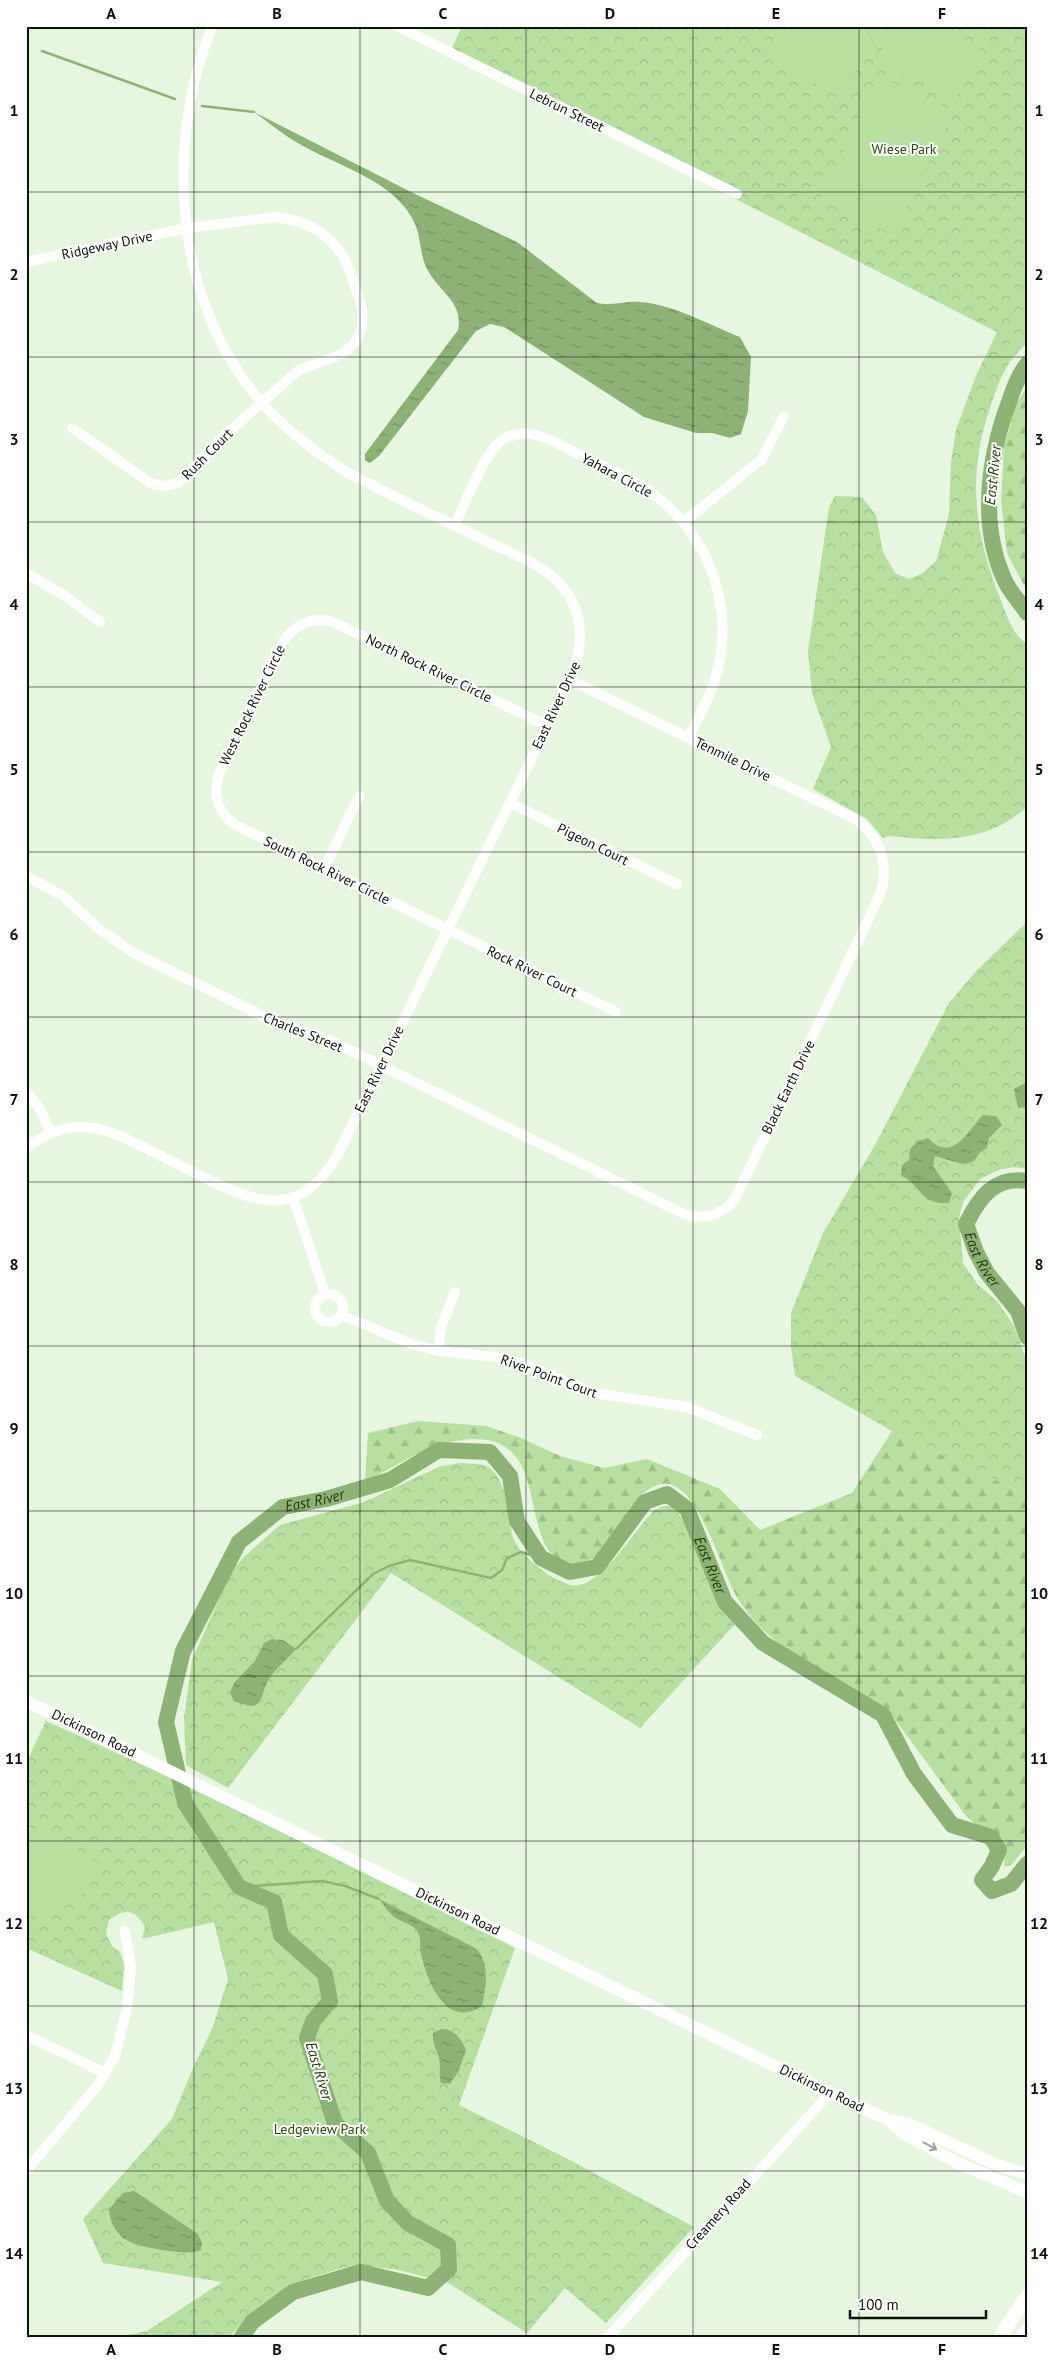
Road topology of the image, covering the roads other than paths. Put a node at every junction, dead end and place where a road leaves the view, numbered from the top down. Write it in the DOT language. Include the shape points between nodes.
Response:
graph roads {
  1 [pos="212,26"];
  2 [pos="397,26"];
  3 [pos="737,194"];
  4 [pos="187,228"];
  5 [pos="26,262"];
  6 [pos="262,402"];
  7 [pos="784,416"];
  8 [pos="72,428"];
  9 [pos="684,522"];
  10 [pos="454,526"];
  11 [pos="26,573"];
  12 [pos="308,621"];
  13 [pos="100,622"];
  14 [pos="570,680"];
  15 [pos="548,726"];
  16 [pos="689,737"];
  17 [pos="359,796"];
  18 [pos="217,800"];
  19 [pos="510,803"];
  20 [pos="882,855"];
  21 [pos="324,869"];
  22 [pos="26,876"];
  23 [pos="677,884"];
  24 [pos="448,930"];
  25 [pos="616,1012"];
  26 [pos="381,1066"];
  27 [pos="26,1091"];
  28 [pos="51,1133"];
  29 [pos="26,1148"];
  30 [pos="619,1182"];
  31 [pos="293,1197"];
  32 [pos="455,1292"];
  33 [pos="325,1294"];
  34 [pos="342,1315"];
  35 [pos="438,1350"];
  36 [pos="757,1435"];
  37 [pos="26,1700"];
  38 [pos="125,1931"];
  39 [pos="26,2035"];
  40 [pos="105,2073"];
  41 [pos="830,2093"];
  42 [pos="889,2120"];
  43 [pos="26,2171"];
  44 [pos="1027,2174"];
  45 [pos="1027,2192"];
  46 [pos="1027,2296"];
  47 [pos="1027,2330"];
  48 [pos="608,2337"];
  49 [pos="1000,2337"];
  50 [pos="1023,2337"];
  1 -- 4 [label="street, East River Drive" via="195,80 185,133"];
  2 -- 3 [label="street, Lebrun Street"];
  4 -- 5 [label="street, Ridgeway Drive"];
  4 -- 6 [label="street, East River Drive" via="200,288 218,334 235,366"];
  4 -- 6 [label="street, Ridgeway Drive" via="261,218 290,219 324,235 348,265 363,311 362,328 357,339 342,354 299,370"];
  6 -- 8 [label="street, Rush Court" via="183,479 166,486 152,484"];
  6 -- 10 [label="street, East River Drive" via="284,426 327,460"];
  7 -- 9 [label="street" via="762,459"];
  9 -- 10 [label="street, Yahara Circle" via="668,505 638,484 528,433 502,440 491,452"];
  9 -- 16 [label="street, Yahara Circle" via="711,567 722,606 723,626 715,680"];
  10 -- 14 [label="street, East River Drive" via="543,569 562,587 576,611 580,626 580,654"];
  11 -- 13 [label="street"];
  12 -- 15 [label="street, North Rock River Circle" via="334,622"];
  12 -- 18 [label="street, West Rock River Circle" via="295,628 284,640 220,771 216,782"];
  14 -- 15 [label="street, East River Drive"];
  14 -- 16 [label="street, Tenmile Drive"];
  15 -- 19 [label="street, East River Drive"];
  16 -- 20 [label="street, Tenmile Drive" via="855,819 876,840"];
  17 -- 21 [label="street"];
  18 -- 21 [label="street, South Rock River Circle" via="220,810 233,823"];
  19 -- 23 [label="street, Pigeon Court"];
  19 -- 24 [label="street, East River Drive"];
  20 -- 30 [label="street, Black Earth Drive" via="884,881 878,899 735,1199 715,1215 692,1217"];
  21 -- 24 [label="street, South Rock River Circle"];
  22 -- 26 [label="street, Charles Street" via="63,896 98,928 132,952 273,1021 327,1039"];
  24 -- 25 [label="street, Rock River Court"];
  24 -- 26 [label="street, East River Drive"];
  26 -- 30 [label="street, Charles Street"];
  26 -- 31 [label="street, East River Drive" via="326,1174"];
  27 -- 28 [label="street" via="40,1109"];
  28 -- 29 [label="street, East River Drive"];
  28 -- 31 [label="street, East River Drive" via="79,1127 108,1131 249,1198 274,1201"];
  31 -- 33 [label="street"];
  32 -- 35 [label="street" via="441,1327"];
  33 -- 34 [label="street" via="336,1295 343,1302"];
  33 -- 34 [label="street" via="317,1299 314,1309 317,1317 326,1323 336,1321"];
  34 -- 35 [label="street, River Point Court" via="395,1338"];
  35 -- 36 [label="street, River Point Court" via="503,1358 594,1393 687,1407"];
  37 -- 41 [label="street, Dickinson Road"];
  38 -- 40 [label="street" via="131,1967 127,2008 115,2056"];
  39 -- 40 [label="street"];
  40 -- 43 [label="street"];
  41 -- 42 [label="street, Dickinson Road"];
  41 -- 48 [label="street, Creamery Road"];
  42 -- 44 [label="street, Dickinson Road" via="910,2124 995,2164"];
  42 -- 45 [label="street, Dickinson Road, one-way" via="904,2134 960,2164"];
  46 -- 49 [label="main road"];
  47 -- 50 [label="main road"];
}
